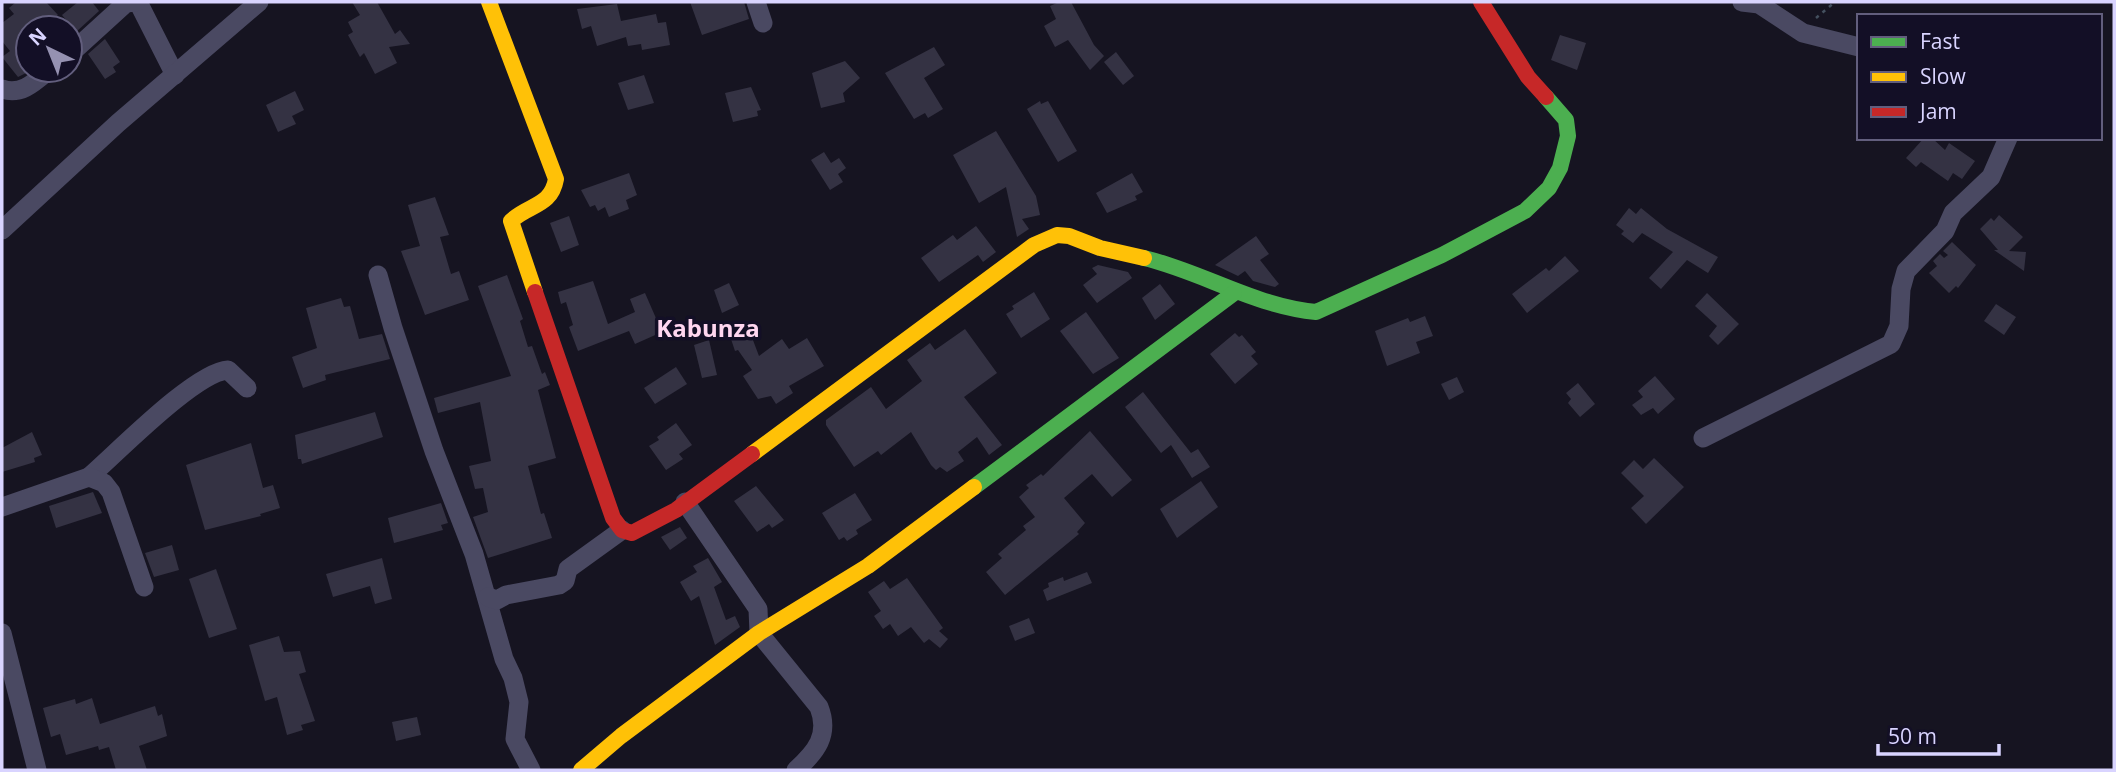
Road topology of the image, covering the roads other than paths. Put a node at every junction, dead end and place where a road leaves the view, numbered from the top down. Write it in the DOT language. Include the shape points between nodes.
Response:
graph roads {
  1 [pos="137,2"];
  2 [pos="259,2"];
  3 [pos="489,2"];
  4 [pos="756,2"];
  5 [pos="1481,2"];
  6 [pos="1742,2"];
  7 [pos="764,23"];
  8 [pos="84,41"];
  9 [pos="1857,46"];
  10 [pos="175,75"];
  11 [pos="33,84"];
  12 [pos="2,89"];
  13 [pos="2007,140"];
  14 [pos="2,230"];
  15 [pos="378,275"];
  16 [pos="1234,293"];
  17 [pos="247,388"];
  18 [pos="1703,438"];
  19 [pos="89,477"];
  20 [pos="685,502"];
  21 [pos="2,508"];
  22 [pos="622,530"];
  23 [pos="144,587"];
  24 [pos="488,597"];
  25 [pos="2,633"];
  26 [pos="759,633"];
  27 [pos="37,770"];
  28 [pos="531,770"];
  29 [pos="581,770"];
  30 [pos="796,770"];
  1 -- 8 [label="street" via="126,3"];
  1 -- 10 [label="street"];
  2 -- 10 [label="street"];
  3 -- 22 [label="street" via="556,179 550,201 511,221 613,518"];
  4 -- 7 [label="street"];
  5 -- 16 [label="street" via="1528,77 1563,114 1569,128 1560,168 1549,188 1525,211 1442,256 1316,312"];
  6 -- 9 [label="street" via="1767,8 1801,32"];
  10 -- 14 [label="street"];
  11 -- 12 [label="street" via="12,92"];
  13 -- 18 [label="street" via="1991,177 1953,213 1945,231 1906,271 1899,326 1891,344"];
  15 -- 24 [label="street" via="434,451"];
  16 -- 20 [label="street" via="1180,267 1057,235 1034,245"];
  16 -- 26 [label="street" via="868,566"];
  17 -- 19 [label="street" via="228,370 219,370 193,386"];
  19 -- 21 [label="street"];
  19 -- 23 [label="street" via="111,492"];
  20 -- 22 [label="street" via="632,533"];
  20 -- 26 [label="street" via="758,609"];
  22 -- 24 [label="street" via="569,569 559,585 497,600"];
  24 -- 28 [label="street" via="519,702 515,739"];
  25 -- 27 [label="street"];
  26 -- 29 [label="street"];
  26 -- 30 [label="street" via="820,707 824,719 816,751"];
}
